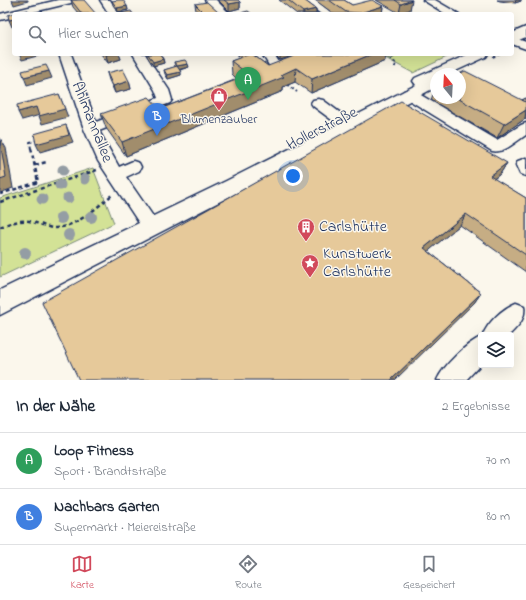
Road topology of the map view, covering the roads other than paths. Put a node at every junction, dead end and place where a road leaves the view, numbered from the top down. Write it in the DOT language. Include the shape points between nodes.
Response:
graph roads {
  1 [pos="71,0"];
  2 [pos="105,0"];
  3 [pos="210,0"];
  4 [pos="308,0"];
  5 [pos="429,0"];
  6 [pos="47,7"];
  7 [pos="24,12"];
  8 [pos="113,12"];
  9 [pos="223,12"];
  10 [pos="325,12"];
  11 [pos="450,12"];
  12 [pos="12,14"];
  13 [pos="0,17"];
  14 [pos="526,31"];
  15 [pos="514,38"];
  16 [pos="514,40"];
  17 [pos="526,46"];
  18 [pos="66,56"];
  19 [pos="140,56"];
  20 [pos="478,56"];
  21 [pos="457,68"];
  22 [pos="430,77"];
  23 [pos="430,83"];
  24 [pos="409,94"];
  25 [pos="318,103"];
  26 [pos="345,123"];
  27 [pos="526,128"];
  28 [pos="92,129"];
  29 [pos="526,164"];
  30 [pos="133,167"];
  31 [pos="526,170"];
  32 [pos="116,176"];
  33 [pos="151,227"];
  34 [pos="0,303"];
  35 [pos="516,313"];
  36 [pos="497,332"];
  37 [pos="478,351"];
  38 [pos="449,380"];
  1 -- 6 [label="street"];
  2 -- 8 [label="street"];
  3 -- 9 [label="street"];
  4 -- 10 [label="street"];
  5 -- 11 [label="street"];
  6 -- 7 [label="street"];
  12 -- 13 [label="street"];
  14 -- 15 [label="main road"];
  16 -- 17 [label="street"];
  18 -- 28 [label="street, Ahlmannallee"];
  19 -- 28 [label="street" via="162,90 164,100"];
  20 -- 21 [label="main road, Hollerstraße"];
  22 -- 26 [label="main road, Hollerstraße"];
  23 -- 24 [label="main road, Hollerstraße"];
  24 -- 26 [label="main road, Hollerstraße"];
  24 -- 27 [label="street" via="497,146"];
  25 -- 26 [label="street"];
  26 -- 33 [label="main road, Hollerstraße" via="233,186 188,206"];
  28 -- 32 [label="street, Ahlmannallee"];
  29 -- 31 [label="street"];
  30 -- 32 [label="street"];
  32 -- 33 [label="street, Ahlmannallee"];
  33 -- 34 [label="main road, Hollerstraße"];
  35 -- 36 [label="street"];
  37 -- 38 [label="street"];
}
